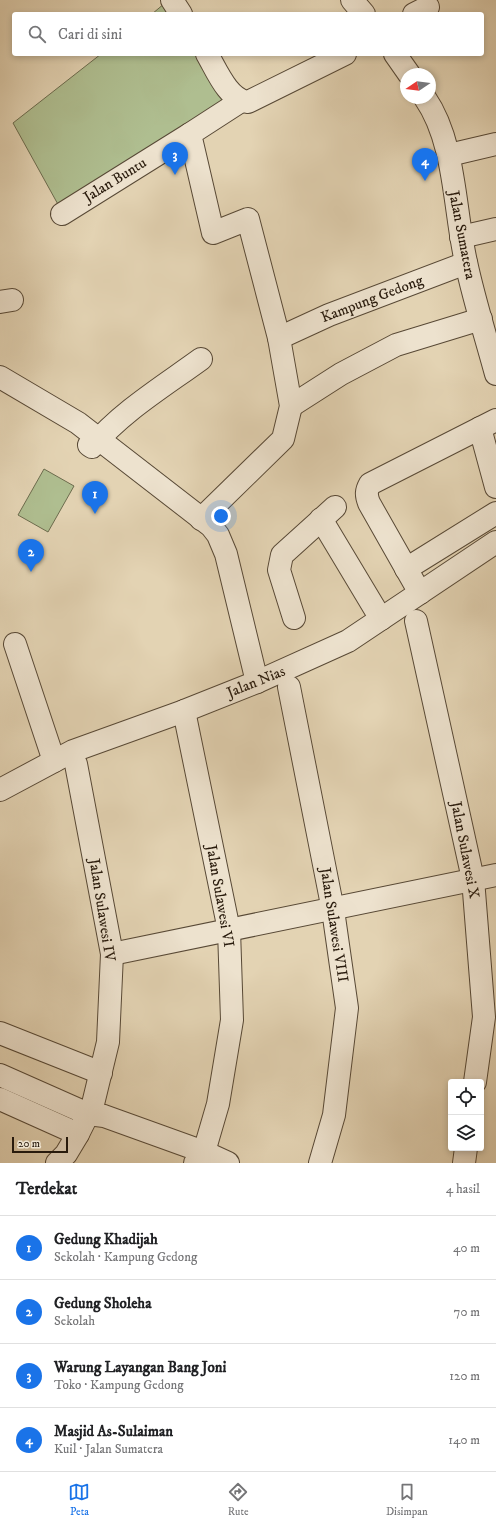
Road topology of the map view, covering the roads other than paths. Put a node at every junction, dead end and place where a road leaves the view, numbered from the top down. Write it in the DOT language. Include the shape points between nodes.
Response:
graph roads {
  1 [pos="172,0"];
  2 [pos="352,0"];
  3 [pos="180,12"];
  4 [pos="362,12"];
  5 [pos="208,56"];
  6 [pos="341,56"];
  7 [pos="396,56"];
  8 [pos="405,68"];
  9 [pos="241,101"];
  10 [pos="429,104"];
  11 [pos="190,134"];
  12 [pos="496,144"];
  13 [pos="449,155"];
  14 [pos="62,214"];
  15 [pos="496,229"];
  16 [pos="461,237"];
  17 [pos="466,263"];
  18 [pos="481,319"];
  19 [pos="279,338"];
  20 [pos="201,359"];
  21 [pos="496,374"];
  22 [pos="0,377"];
  23 [pos="0,390"];
  24 [pos="291,406"];
  25 [pos="488,424"];
  26 [pos="98,439"];
  27 [pos="496,487"];
  28 [pos="496,513"];
  29 [pos="201,519"];
  30 [pos="496,542"];
  31 [pos="406,569"];
  32 [pos="420,593"];
  33 [pos="294,618"];
  34 [pos="381,619"];
  35 [pos="416,621"];
  36 [pos="15,644"];
  37 [pos="257,682"];
  38 [pos="289,687"];
  39 [pos="184,711"];
  40 [pos="54,761"];
  41 [pos="76,764"];
  42 [pos="0,790"];
  43 [pos="496,875"];
  44 [pos="473,879"];
  45 [pos="333,910"];
  46 [pos="229,930"];
  47 [pos="112,954"];
  48 [pos="0,1033"];
  49 [pos="0,1059"];
  50 [pos="101,1073"];
  51 [pos="0,1075"];
  52 [pos="475,1079"];
  53 [pos="0,1099"];
  54 [pos="95,1111"];
  55 [pos="78,1134"];
  56 [pos="466,1151"];
  57 [pos="200,1157"];
  58 [pos="57,1163"];
  59 [pos="228,1163"];
  60 [pos="320,1163"];
  61 [pos="464,1163"];
  1 -- 3 [label="street"];
  2 -- 4 [label="street"];
  5 -- 9 [label="street" via="232,94"];
  6 -- 9 [label="street" via="248,102"];
  7 -- 8 [label="street"];
  9 -- 11 [label="street"];
  10 -- 13 [label="street, Jalan Sumatera"];
  11 -- 14 [label="street, Jalan Buntu"];
  11 -- 19 [label="street" via="213,233 248,219"];
  12 -- 13 [label="street"];
  13 -- 16 [label="street, Jalan Sumatera"];
  15 -- 16 [label="street"];
  16 -- 17 [label="street, Jalan Sumatera"];
  17 -- 18 [label="street, Jalan Sumatera"];
  17 -- 19 [label="street, Kampung Gedong" via="329,315"];
  18 -- 21 [label="street, Jalan Sumatera"];
  18 -- 24 [label="street" via="396,346 341,374"];
  19 -- 24 [label="street"];
  20 -- 26 [label="street" via="133,409"];
  22 -- 26 [label="street" via="78,423"];
  23 -- 26 [label="street" via="29,405 92,448"];
  24 -- 29 [label="street" via="283,439"];
  25 -- 27 [label="street"];
  25 -- 31 [label="street" via="370,484 367,488 369,503"];
  26 -- 29 [label="street"];
  28 -- 31 [label="street"];
  29 -- 37 [label="street" via="218,535 226,554"];
  30 -- 32 [label="street, Jalan Nias"];
  31 -- 32 [label="street"];
  32 -- 34 [label="street, Jalan Nias"];
  33 -- 34 [label="street" via="279,570 280,560 282,555 328,513"];
  34 -- 37 [label="street, Jalan Nias" via="348,641"];
  35 -- 44 [label="street, Jalan Sulawesi X"];
  36 -- 40 [label="street"];
  37 -- 39 [label="street, Jalan Nias"];
  38 -- 45 [label="street, Jalan Sulawesi VIII"];
  39 -- 40 [label="street, Jalan Nias" via="73,751"];
  39 -- 46 [label="street, Jalan Sulawesi VI"];
  40 -- 42 [label="street, Jalan Nias"];
  41 -- 47 [label="street, Jalan Sulawesi IV"];
  43 -- 44 [label="street"];
  44 -- 45 [label="street"];
  44 -- 52 [label="street, Jalan Sulawesi X" via="484,1017"];
  45 -- 46 [label="street"];
  45 -- 60 [label="street, Jalan Sulawesi VIII" via="347,1008 334,1115"];
  46 -- 47 [label="street"];
  46 -- 57 [label="street, Jalan Sulawesi VI" via="232,1020 218,1104"];
  47 -- 50 [label="street, Jalan Sulawesi IV" via="108,1042"];
  48 -- 50 [label="street"];
  49 -- 54 [label="street"];
  50 -- 54 [label="street, Jalan Sulawesi IV"];
  51 -- 54 [label="street"];
  53 -- 55 [label="street"];
  54 -- 55 [label="street, Jalan Sulawesi IV"];
  54 -- 57 [label="street"];
  55 -- 58 [label="street, Jalan Sulawesi IV" via="66,1154"];
  56 -- 61 [label="street"];
  57 -- 59 [label="street"];
}
